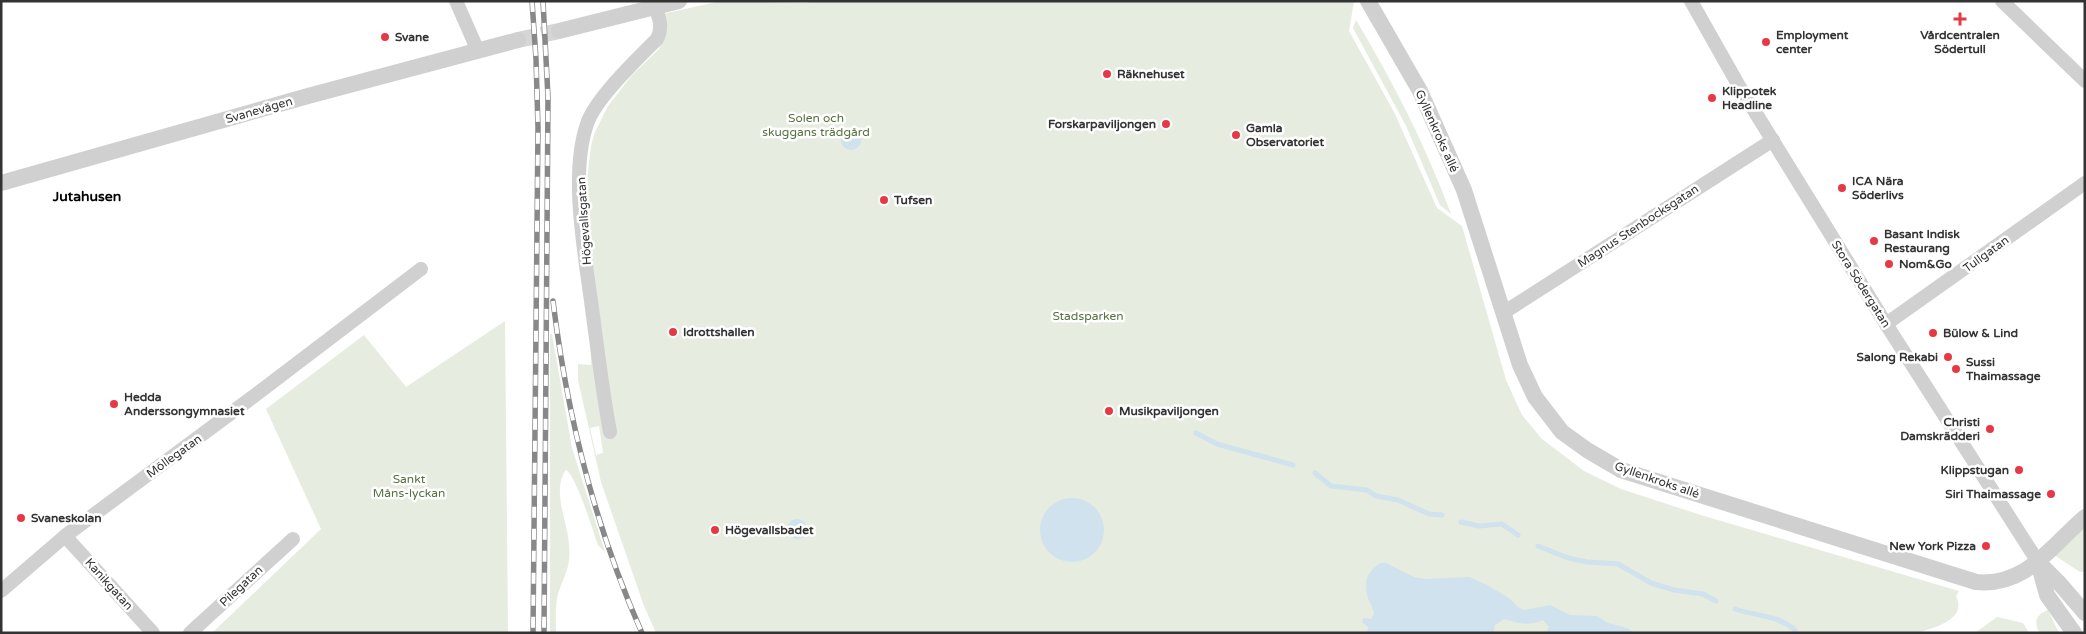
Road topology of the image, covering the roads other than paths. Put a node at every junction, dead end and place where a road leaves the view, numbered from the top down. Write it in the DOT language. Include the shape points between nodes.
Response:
graph roads {
  1 [pos="456,1"];
  2 [pos="679,1"];
  3 [pos="1368,1"];
  4 [pos="1691,1"];
  5 [pos="2002,1"];
  6 [pos="654,4"];
  7 [pos="559,31"];
  8 [pos="518,40"];
  9 [pos="478,51"];
  10 [pos="2085,81"];
  11 [pos="1773,140"];
  12 [pos="2085,182"];
  13 [pos="1,183"];
  14 [pos="421,269"];
  15 [pos="1503,313"];
  16 [pos="1886,324"];
  17 [pos="610,432"];
  18 [pos="2085,517"];
  19 [pos="65,536"];
  20 [pos="293,539"];
  21 [pos="2038,562"];
  22 [pos="1,591"];
  23 [pos="2085,613"];
  24 [pos="153,633"];
  25 [pos="190,633"];
  26 [pos="2074,633"];
  1 -- 9 [label="street"];
  2 -- 6 [label="street"];
  3 -- 15 [label="street, Gyllenkroks allé" via="1420,91 1464,190"];
  4 -- 11 [label="street, Stora Södergatan"];
  5 -- 10 [label="street"];
  6 -- 7 [label="street"];
  6 -- 17 [label="street, Högevallsgatan" via="660,33 592,114 585,129 581,159 583,239"];
  8 -- 9 [label="street, Svanevägen"];
  9 -- 13 [label="street, Svanevägen"];
  11 -- 15 [label="street, Magnus Stenbocksgatan"];
  11 -- 16 [label="street, Stora Södergatan"];
  12 -- 16 [label="street, Tullgatan"];
  14 -- 19 [label="street, Möllegatan"];
  15 -- 21 [label="street, Gyllenkroks allé" via="1520,365 1546,412 1562,432 1621,470 1965,580 2002,582"];
  16 -- 21 [label="street, Stora Södergatan"];
  18 -- 21 [label="street, Gyllenkroks allé"];
  19 -- 22 [label="street, Möllegatan"];
  19 -- 24 [label="street, Kanikgatan"];
  20 -- 25 [label="street, Pilegatan"];
  21 -- 23 [label="street"];
  21 -- 26 [label="street" via="2047,595"];
}
